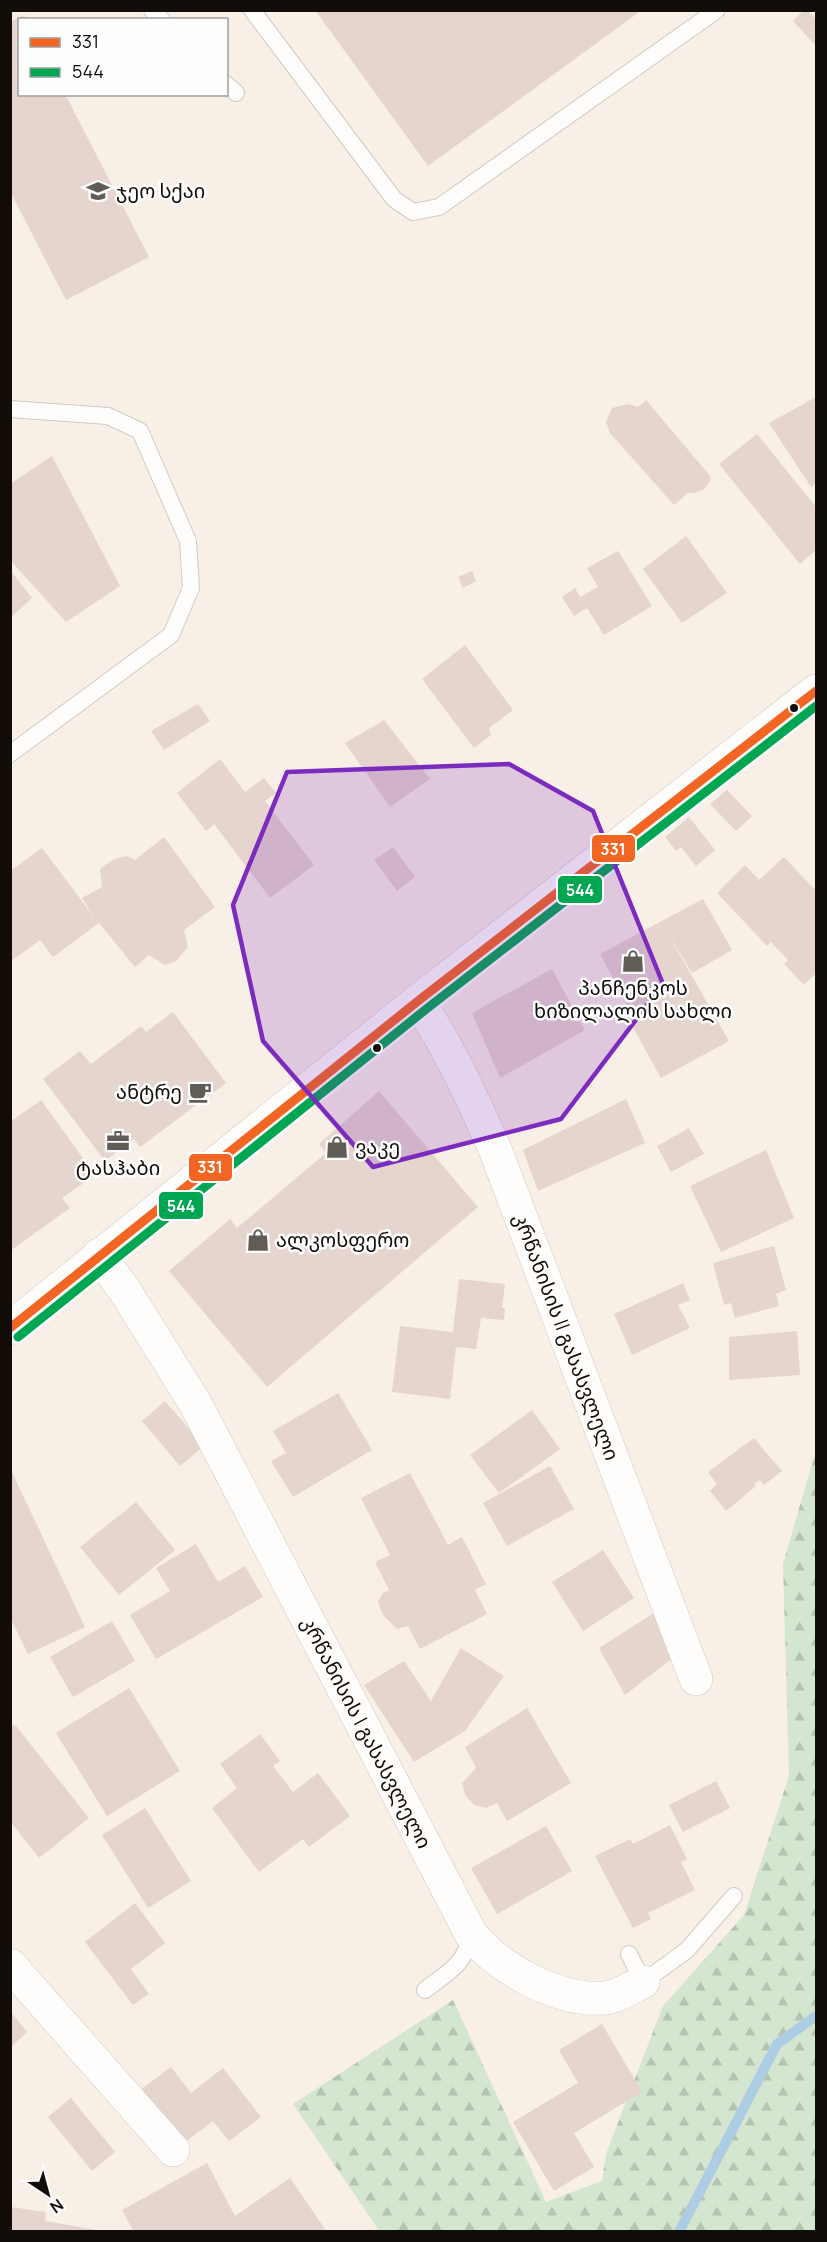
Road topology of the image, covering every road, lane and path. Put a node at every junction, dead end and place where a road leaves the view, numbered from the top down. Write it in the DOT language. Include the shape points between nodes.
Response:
graph roads {
  1 [pos="252,10"];
  2 [pos="717,10"];
  3 [pos="10,409"];
  4 [pos="816,691"];
  5 [pos="10,754"];
  6 [pos="418,1001"];
  7 [pos="99,1255"];
  8 [pos="10,1328"];
  9 [pos="696,1679"];
  10 [pos="734,1896"];
  11 [pos="471,1934"];
  12 [pos="10,1965"];
  13 [pos="636,1968"];
  14 [pos="425,1990"];
  15 [pos="173,2150"];
  1 -- 2 [label="lane" via="394,200 413,212 439,207"];
  3 -- 5 [label="lane" via="108,416 140,431 188,541 191,588 171,635"];
  4 -- 6 [label="street"];
  6 -- 7 [label="street"];
  6 -- 9 [label="street, კრწანისის II გასასვლელი" via="440,1035 495,1149"];
  7 -- 8 [label="street"];
  7 -- 11 [label="street, კრწანისის I გასასვლელი" via="195,1403"];
  10 -- 13 [label="lane, კრწანისის I გასასვლელი" via="687,1950"];
  11 -- 13 [label="street, კრწანისის I გასასვლელი" via="501,1962 565,1994 607,1998"];
  11 -- 14 [label="lane" via="461,1963"];
  12 -- 15 [label="street"];
}
